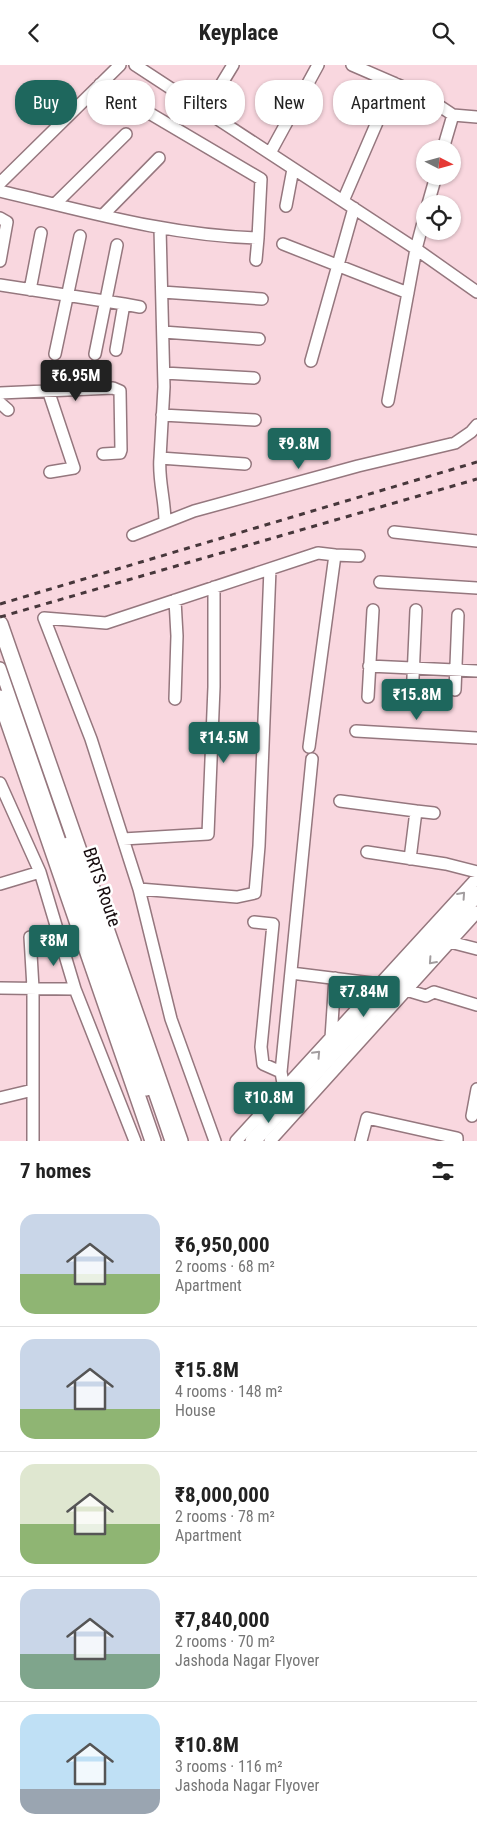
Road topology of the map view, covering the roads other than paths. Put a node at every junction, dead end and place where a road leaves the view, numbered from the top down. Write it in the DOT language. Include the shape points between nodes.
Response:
graph roads {
  1 [pos="120,65"];
  2 [pos="135,65"];
  3 [pos="233,65"];
  4 [pos="318,65"];
  5 [pos="352,65"];
  6 [pos="104,80"];
  7 [pos="224,80"];
  8 [pos="387,80"];
  9 [pos="165,85"];
  10 [pos="87,97"];
  11 [pos="444,109"];
  12 [pos="453,115"];
  13 [pos="155,116"];
  14 [pos="477,117"];
  15 [pos="227,125"];
  16 [pos="376,125"];
  17 [pos="126,134"];
  18 [pos="446,140"];
  19 [pos="270,153"];
  20 [pos="159,158"];
  21 [pos="294,169"];
  22 [pos="0,183"];
  23 [pos="0,191"];
  24 [pos="343,201"];
  25 [pos="54,204"];
  26 [pos="286,206"];
  27 [pos="354,208"];
  28 [pos="102,215"];
  29 [pos="0,218"];
  30 [pos="160,228"];
  31 [pos="41,233"];
  32 [pos="80,236"];
  33 [pos="258,238"];
  34 [pos="418,240"];
  35 [pos="283,244"];
  36 [pos="117,245"];
  37 [pos="416,249"];
  38 [pos="256,260"];
  39 [pos="0,261"];
  40 [pos="339,267"];
  41 [pos="0,285"];
  42 [pos="30,290"];
  43 [pos="162,291"];
  44 [pos="477,292"];
  45 [pos="408,293"];
  46 [pos="67,295"];
  47 [pos="262,299"];
  48 [pos="106,301"];
  49 [pos="124,304"];
  50 [pos="140,307"];
  51 [pos="163,332"];
  52 [pos="259,339"];
  53 [pos="116,350"];
  54 [pos="54,354"];
  55 [pos="95,354"];
  56 [pos="311,361"];
  57 [pos="164,373"];
  58 [pos="254,378"];
  59 [pos="48,390"];
  60 [pos="0,393"];
  61 [pos="388,401"];
  62 [pos="162,415"];
  63 [pos="255,420"];
  64 [pos="477,425"];
  65 [pos="103,453"];
  66 [pos="160,458"];
  67 [pos="245,464"];
  68 [pos="50,473"];
  69 [pos="165,522"];
  70 [pos="394,532"];
  71 [pos="133,535"];
  72 [pos="477,541"];
  73 [pos="335,555"];
  74 [pos="359,556"];
  75 [pos="270,569"];
  76 [pos="380,582"];
  77 [pos="214,587"];
  78 [pos="477,588"];
  79 [pos="175,600"];
  80 [pos="373,610"];
  81 [pos="416,610"];
  82 [pos="458,615"];
  83 [pos="1,627"];
  84 [pos="0,645"];
  85 [pos="369,666"];
  86 [pos="0,669"];
  87 [pos="414,669"];
  88 [pos="455,671"];
  89 [pos="477,671"];
  90 [pos="455,690"];
  91 [pos="368,697"];
  92 [pos="0,699"];
  93 [pos="175,699"];
  94 [pos="412,700"];
  95 [pos="356,731"];
  96 [pos="477,738"];
  97 [pos="0,783"];
  98 [pos="340,801"];
  99 [pos="416,811"];
  100 [pos="434,813"];
  101 [pos="123,839"];
  102 [pos="367,852"];
  103 [pos="410,859"];
  104 [pos="40,872"];
  105 [pos="477,872"];
  106 [pos="477,879"];
  107 [pos="0,884"];
  108 [pos="139,889"];
  109 [pos="477,894"];
  110 [pos="477,913"];
  111 [pos="254,922"];
  112 [pos="30,937"];
  113 [pos="450,942"];
  114 [pos="477,949"];
  115 [pos="291,973"];
  116 [pos="334,978"];
  117 [pos="380,984"];
  118 [pos="0,988"];
  119 [pos="33,988"];
  120 [pos="75,989"];
  121 [pos="406,990"];
  122 [pos="477,1005"];
  123 [pos="331,1038"];
  124 [pos="281,1072"];
  125 [pos="284,1089"];
  126 [pos="477,1089"];
  127 [pos="33,1090"];
  128 [pos="0,1098"];
  129 [pos="472,1115"];
  130 [pos="33,1141"];
  131 [pos="135,1141"];
  132 [pos="153,1141"];
  133 [pos="164,1141"];
  134 [pos="171,1141"];
  135 [pos="180,1141"];
  136 [pos="215,1141"];
  137 [pos="236,1141"];
  138 [pos="253,1141"];
  139 [pos="270,1141"];
  140 [pos="361,1141"];
  141 [pos="456,1141"];
  1 -- 6 [label="street"];
  2 -- 9 [label="street"];
  3 -- 7 [label="street"];
  4 -- 19 [label="street"];
  5 -- 8 [label="street"];
  10 -- 22 [label="street"];
  11 -- 12 [label="street"];
  12 -- 14 [label="street"];
  12 -- 18 [label="street"];
  13 -- 33 [label="street" via="261,179"];
  15 -- 19 [label="street"];
  16 -- 24 [label="street"];
  17 -- 25 [label="street"];
  19 -- 21 [label="street"];
  20 -- 28 [label="street"];
  21 -- 24 [label="street"];
  21 -- 26 [label="street"];
  23 -- 25 [label="street"];
  24 -- 27 [label="street"];
  25 -- 28 [label="street"];
  27 -- 37 [label="street"];
  27 -- 40 [label="street"];
  28 -- 30 [label="street"];
  29 -- 39 [label="street" via="8,222"];
  30 -- 33 [label="street"];
  30 -- 43 [label="street"];
  31 -- 42 [label="street"];
  32 -- 46 [label="street"];
  33 -- 38 [label="street"];
  34 -- 37 [label="street"];
  35 -- 40 [label="street"];
  36 -- 48 [label="street"];
  37 -- 44 [label="street"];
  37 -- 45 [label="street"];
  40 -- 45 [label="street"];
  40 -- 56 [label="street"];
  41 -- 42 [label="street"];
  42 -- 46 [label="street"];
  43 -- 47 [label="street"];
  43 -- 51 [label="street"];
  45 -- 61 [label="street"];
  46 -- 48 [label="street"];
  46 -- 54 [label="street"];
  48 -- 49 [label="street"];
  48 -- 55 [label="street"];
  49 -- 50 [label="street"];
  49 -- 53 [label="street"];
  51 -- 52 [label="street"];
  51 -- 57 [label="street"];
  57 -- 58 [label="street"];
  57 -- 62 [label="street"];
  59 -- 60 [label="street"];
  59 -- 65 [label="street" via="113,388 120,391 121,450 120,453"];
  59 -- 68 [label="street" via="74,468"];
  62 -- 63 [label="street"];
  62 -- 66 [label="street"];
  64 -- 69 [label="street" via="455,443 358,466"];
  66 -- 67 [label="street"];
  66 -- 69 [label="street"];
  69 -- 71 [label="street"];
  70 -- 72 [label="street"];
  73 -- 74 [label="street"];
  73 -- 75 [label="street" via="318,553"];
  73 -- 115 [label="street" via="311,753"];
  75 -- 77 [label="street"];
  75 -- 108 [label="street" via="255,893 237,897"];
  76 -- 78 [label="street"];
  77 -- 79 [label="street"];
  77 -- 101 [label="street" via="208,834"];
  79 -- 93 [label="street"];
  79 -- 101 [label="street" via="106,623 44,618 91,739"];
  80 -- 85 [label="street"];
  81 -- 87 [label="street"];
  82 -- 88 [label="street"];
  83 -- 135 [label="main road"];
  84 -- 134 [label="street, BRTS Route"];
  85 -- 87 [label="street"];
  85 -- 91 [label="street"];
  86 -- 133 [label="street, BRTS Route"];
  87 -- 88 [label="street"];
  87 -- 94 [label="street"];
  88 -- 89 [label="street"];
  88 -- 90 [label="street"];
  92 -- 132 [label="main road"];
  95 -- 96 [label="street"];
  97 -- 104 [label="street"];
  98 -- 99 [label="street"];
  99 -- 100 [label="street"];
  99 -- 103 [label="street"];
  101 -- 108 [label="street"];
  102 -- 103 [label="street"];
  103 -- 105 [label="street"];
  104 -- 107 [label="street"];
  104 -- 120 [label="street"];
  117 -- 106 [label="street, one-way"];
  108 -- 136 [label="street" via="171,1019"];
  109 -- 138 [label="main road"];
  110 -- 113 [label="street"];
  111 -- 124 [label="street" via="273,924 261,1047 263,1064"];
  112 -- 119 [label="street"];
  113 -- 114 [label="street"];
  113 -- 121 [label="street, one-way"];
  115 -- 116 [label="street"];
  115 -- 124 [label="street"];
  116 -- 117 [label="street"];
  116 -- 123 [label="street"];
  117 -- 123 [label="street"];
  118 -- 119 [label="street"];
  119 -- 120 [label="street"];
  119 -- 127 [label="street"];
  120 -- 131 [label="street"];
  121 -- 122 [label="street" via="426,996 434,992"];
  121 -- 139 [label="street"];
  125 -- 123 [label="street, one-way"];
  124 -- 125 [label="street"];
  125 -- 137 [label="street"];
  126 -- 129 [label="street"];
  127 -- 128 [label="street"];
  127 -- 130 [label="street"];
  140 -- 141 [label="street" via="367,1118 457,1138"];
}
